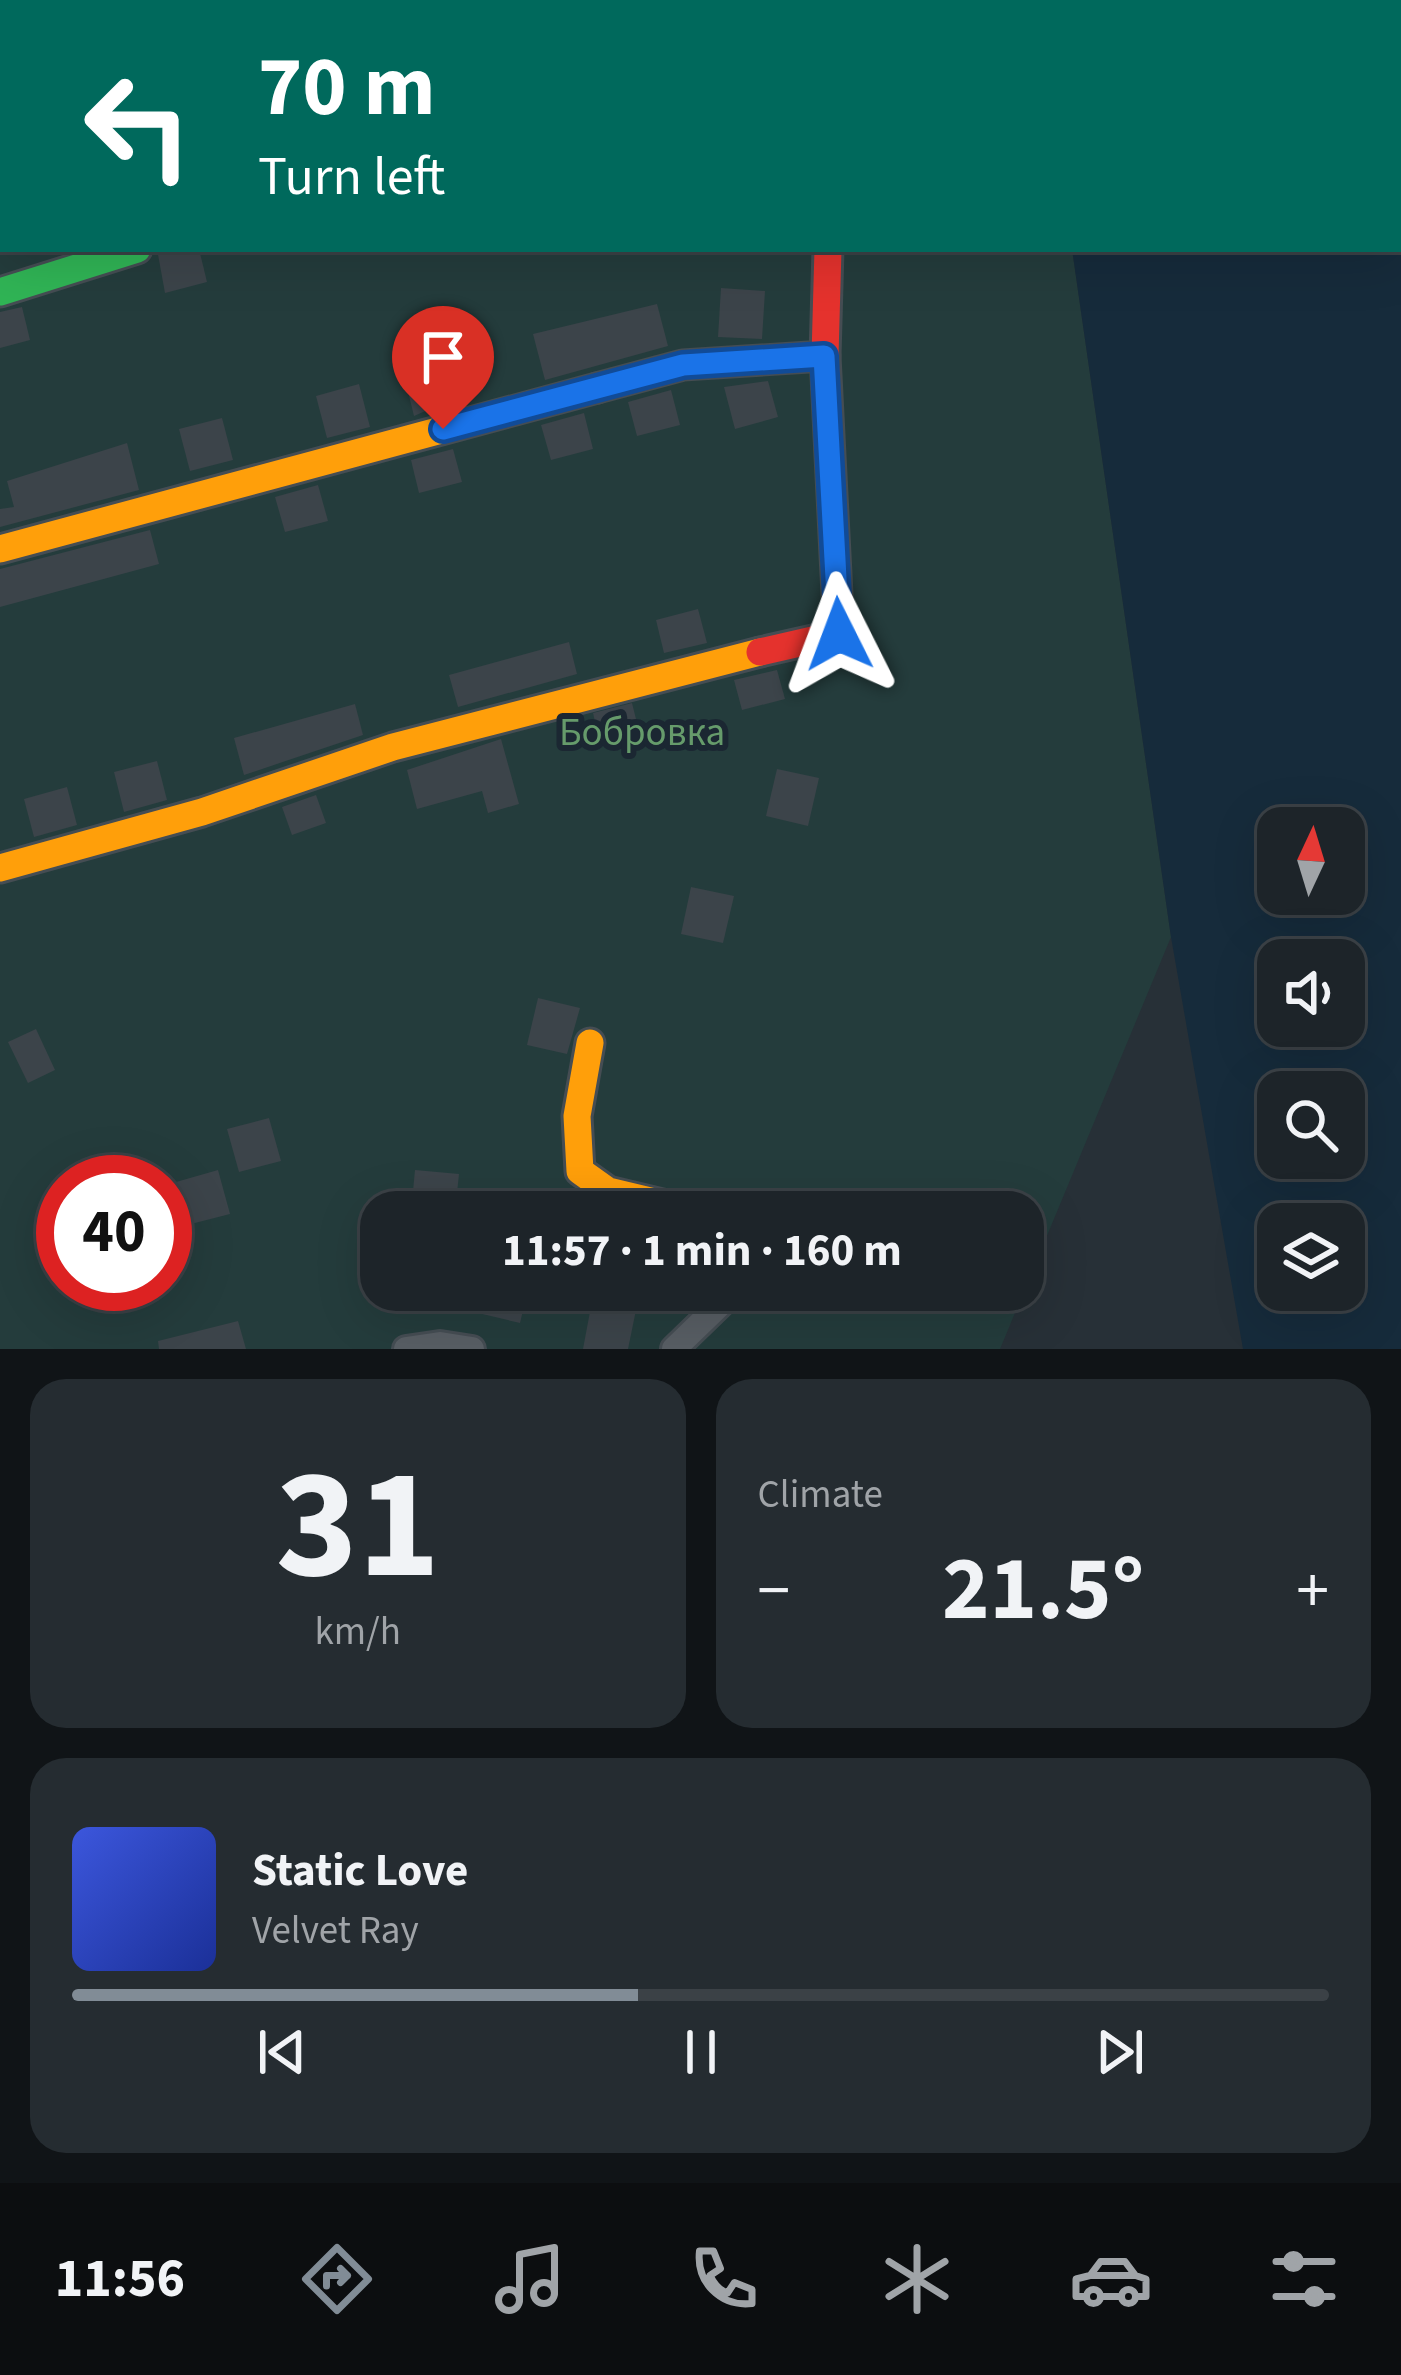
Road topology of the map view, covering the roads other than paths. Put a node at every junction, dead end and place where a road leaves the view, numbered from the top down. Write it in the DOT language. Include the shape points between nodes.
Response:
graph roads {
  1 [pos="127,252"];
  2 [pos="828,252"];
  3 [pos="0,292"];
  4 [pos="824,356"];
  5 [pos="0,549"];
  6 [pos="0,868"];
  7 [pos="590,1043"];
  8 [pos="616,1191"];
  9 [pos="713,1311"];
  10 [pos="406,1349"];
  11 [pos="472,1349"];
  12 [pos="674,1349"];
  1 -- 3 [label="street"];
  2 -- 4 [label="street"];
  4 -- 5 [label="street" via="683,365"];
  4 -- 6 [label="street" via="839,634 393,747"];
  7 -- 8 [label="street" via="576,1169 590,1184"];
  9 -- 12 [label="street"];
  10 -- 11 [label="street"];
}
